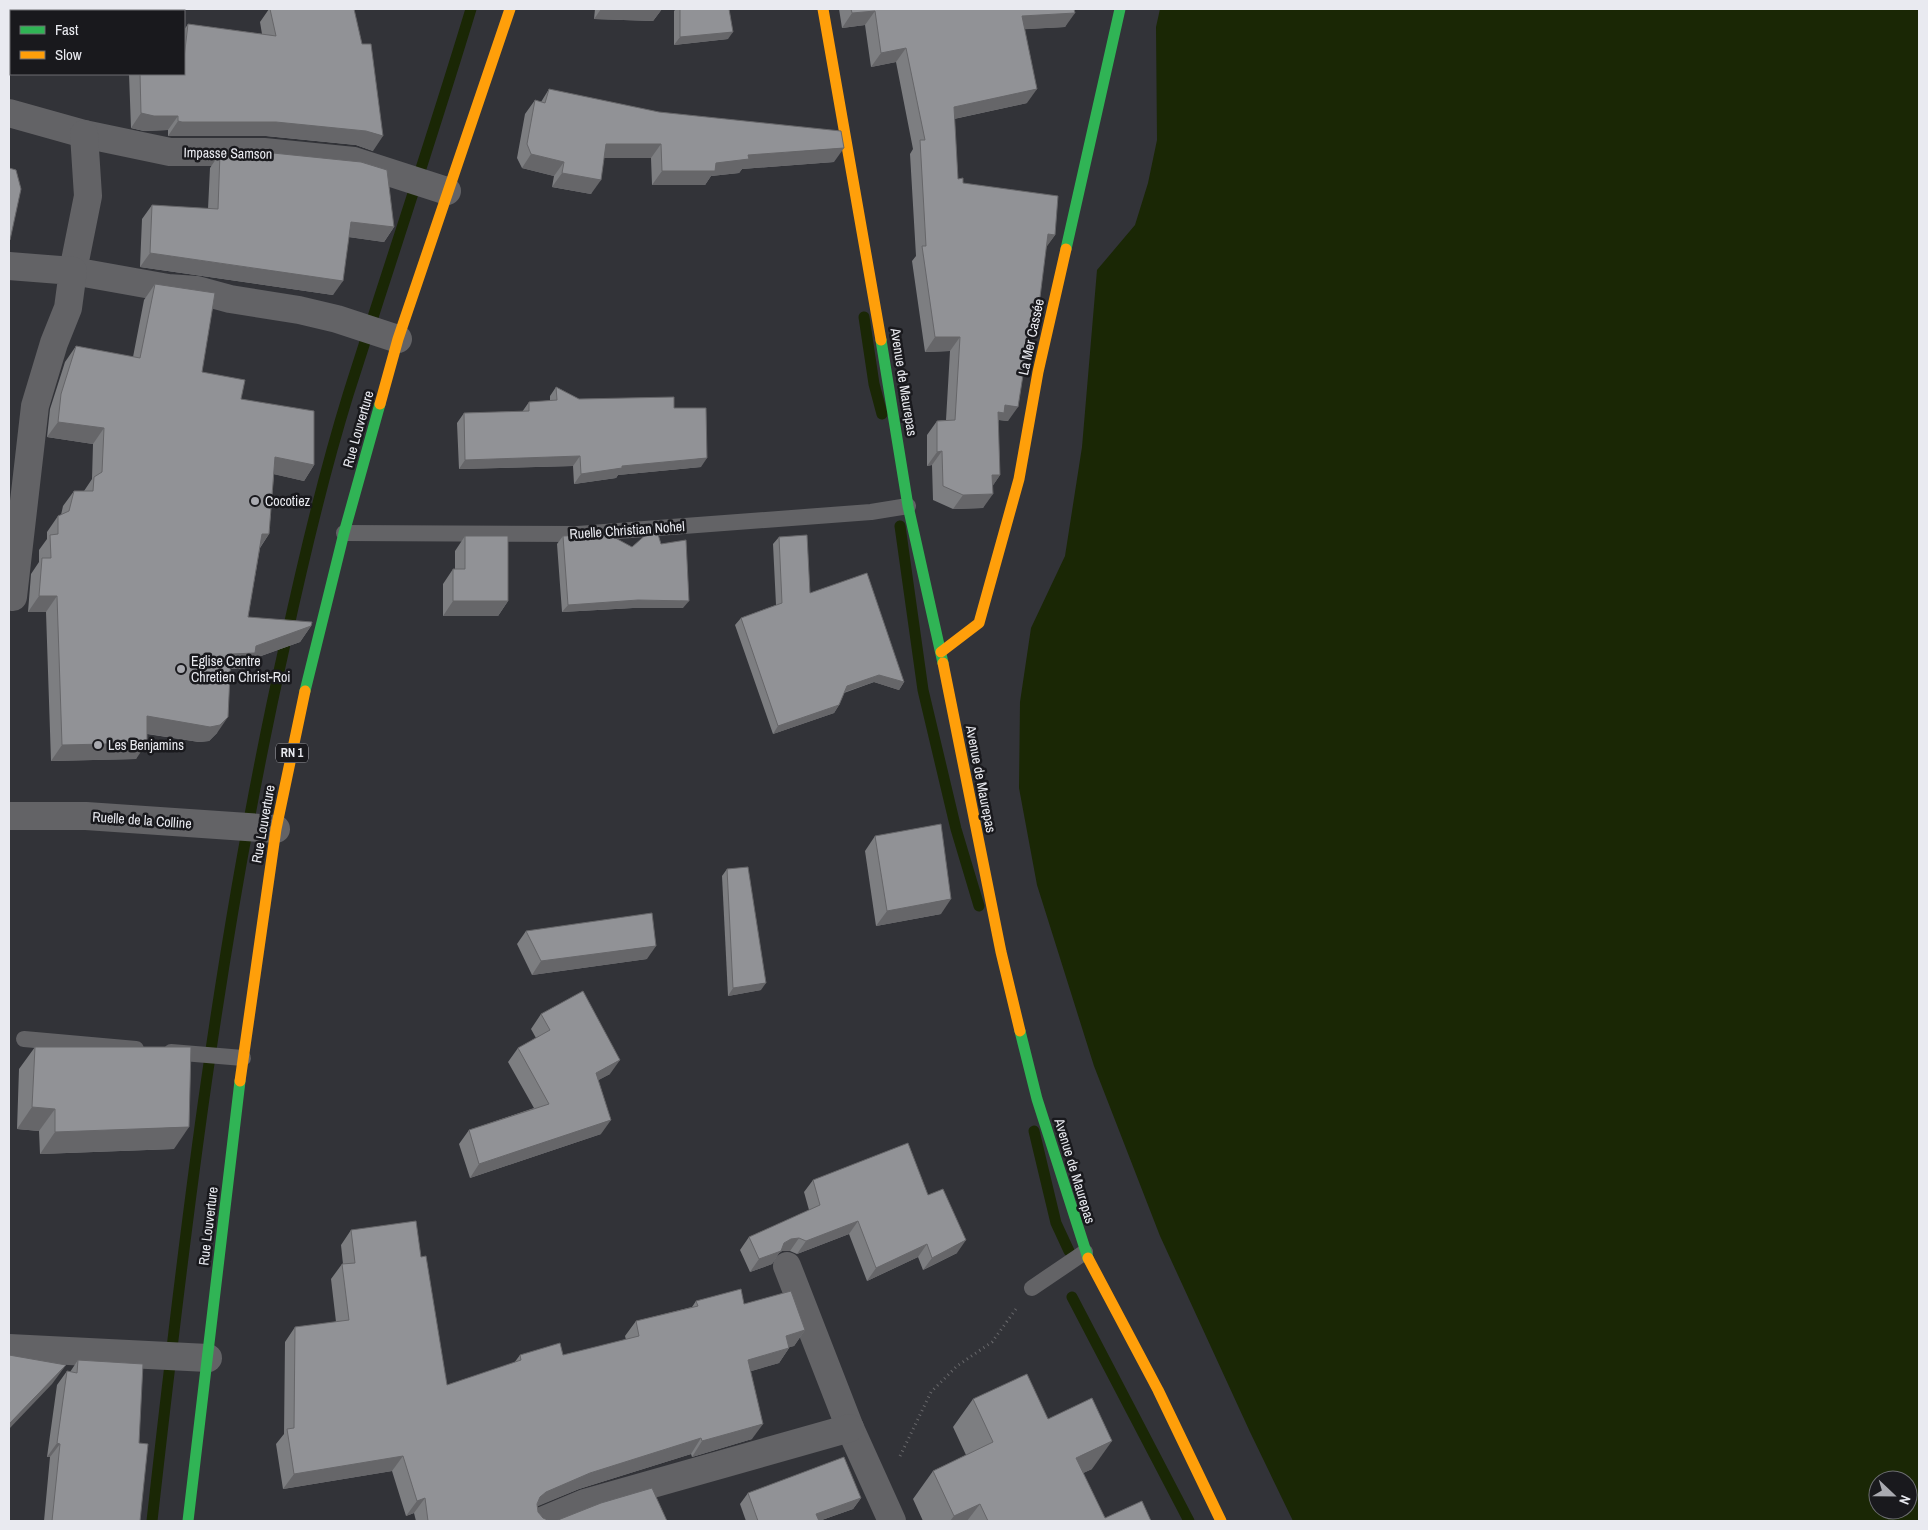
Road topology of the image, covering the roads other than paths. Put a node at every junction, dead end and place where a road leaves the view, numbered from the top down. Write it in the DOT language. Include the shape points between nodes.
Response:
graph roads {
  1 [pos="510,9"];
  2 [pos="823,9"];
  3 [pos="1120,9"];
  4 [pos="9,113"];
  5 [pos="84,134"];
  6 [pos="428,185"];
  7 [pos="9,266"];
  8 [pos="73,271"];
  9 [pos="379,334"];
  10 [pos="908,506"];
  11 [pos="344,533"];
  12 [pos="13,597"];
  13 [pos="941,652"];
  14 [pos="9,816"];
  15 [pos="255,828"];
  16 [pos="24,1039"];
  17 [pos="243,1058"];
  18 [pos="1085,1252"];
  19 [pos="788,1266"];
  20 [pos="1032,1288"];
  21 [pos="9,1348"];
  22 [pos="208,1358"];
  23 [pos="850,1428"];
  24 [pos="188,1521"];
  25 [pos="542,1521"];
  26 [pos="892,1521"];
  27 [pos="1221,1521"];
  1 -- 6 [label="street, Rue Louverture / RN 1"];
  2 -- 10 [label="street, Avenue de Maurepas"];
  3 -- 13 [label="street, La Mer Cassée" via="1038,372 1019,479 980,623"];
  4 -- 5 [label="street, Impasse Samson"];
  5 -- 6 [label="street, Impasse Samson" via="170,152 264,152 354,161"];
  5 -- 8 [label="street" via="88,196"];
  6 -- 9 [label="street, Rue Louverture / RN 1"];
  7 -- 8 [label="street"];
  8 -- 9 [label="street" via="299,310"];
  8 -- 12 [label="street" via="68,308 35,406"];
  9 -- 11 [label="street, Rue Louverture / RN 1"];
  10 -- 11 [label="lane, Ruelle Christian Nohel" via="871,512 578,534"];
  10 -- 13 [label="street, Avenue de Maurepas"];
  11 -- 15 [label="street, Rue Louverture / RN 1" via="306,684"];
  13 -- 18 [label="street, Avenue de Maurepas" via="1001,952 1038,1099"];
  14 -- 15 [label="street, Ruelle de la Colline" via="86,816"];
  15 -- 17 [label="street, Rue Louverture / RN 1"];
  16 -- 17 [label="lane"];
  17 -- 22 [label="street, Rue Louverture / RN 1"];
  18 -- 20 [label="lane"];
  18 -- 27 [label="street, Avenue de Maurepas" via="1158,1390"];
  19 -- 23 [label="street"];
  21 -- 22 [label="street"];
  22 -- 24 [label="street, Rue Louverture / RN 1"];
  23 -- 25 [label="street" via="585,1503"];
  23 -- 26 [label="street"];
}
